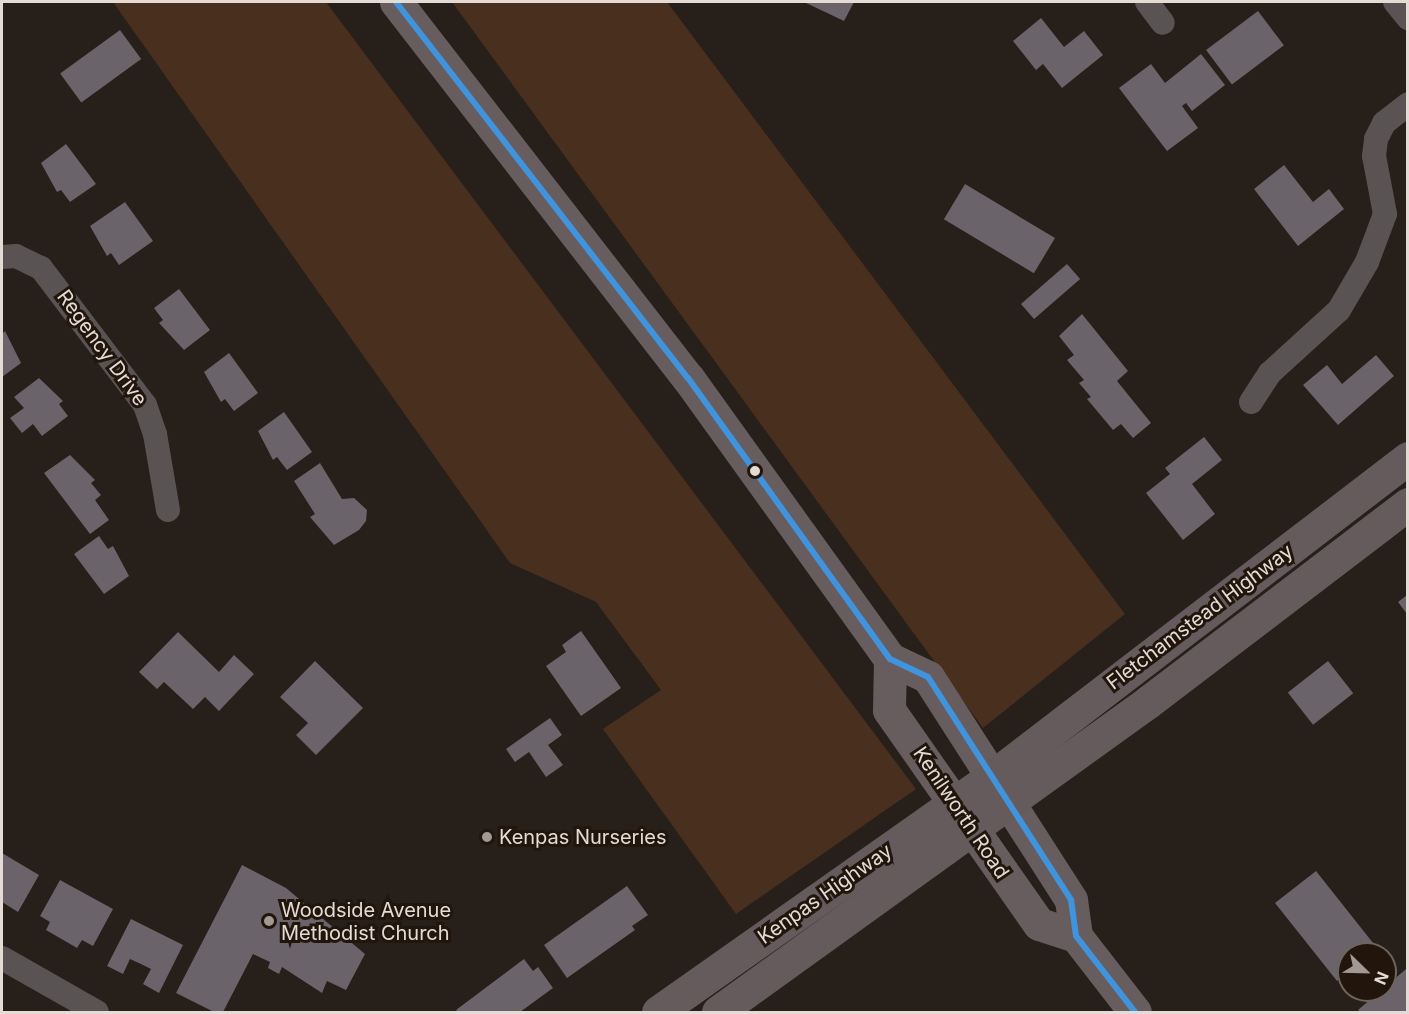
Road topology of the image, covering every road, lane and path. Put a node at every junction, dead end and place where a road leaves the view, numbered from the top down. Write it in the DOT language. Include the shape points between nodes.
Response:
graph roads {
  1 [pos="396,2"];
  2 [pos="1148,2"];
  3 [pos="1395,2"];
  4 [pos="1407,18"];
  5 [pos="1163,23"];
  6 [pos="1407,104"];
  7 [pos="2,257"];
  8 [pos="1251,402"];
  9 [pos="1407,458"];
  10 [pos="1407,504"];
  11 [pos="168,510"];
  12 [pos="891,659"];
  13 [pos="993,776"];
  14 [pos="956,801"];
  15 [pos="1010,803"];
  16 [pos="974,830"];
  17 [pos="1076,936"];
  18 [pos="2,958"];
  19 [pos="97,1012"];
  20 [pos="658,1012"];
  21 [pos="717,1012"];
  22 [pos="1135,1012"];
  1 -- 12 [label="main road" via="688,378"];
  2 -- 5 [label="street"];
  3 -- 4 [label="street"];
  6 -- 8 [label="street" via="1384,123 1376,139 1374,156 1385,214 1367,262 1338,310 1270,373"];
  7 -- 11 [label="street, Regency Drive" via="16,256 41,268 145,405 155,434"];
  9 -- 13 [label="highway, Fletchamstead Highway"];
  10 -- 15 [label="highway, Fletchamstead Highway"];
  12 -- 13 [label="main road" via="928,677"];
  12 -- 14 [label="main road, Kenilworth Road" via="889,710"];
  13 -- 14 [label="highway, Kenpas Highway"];
  13 -- 15 [label="main road"];
  14 -- 16 [label="main road, Kenilworth Road"];
  14 -- 20 [label="highway, Kenpas Highway"];
  15 -- 16 [label="highway, Kenpas Highway"];
  15 -- 17 [label="main road" via="1071,900"];
  16 -- 17 [label="main road, Kenilworth Road" via="1039,924"];
  16 -- 21 [label="highway, Kenpas Highway"];
  17 -- 22 [label="main road"];
  18 -- 19 [label="street"];
}
